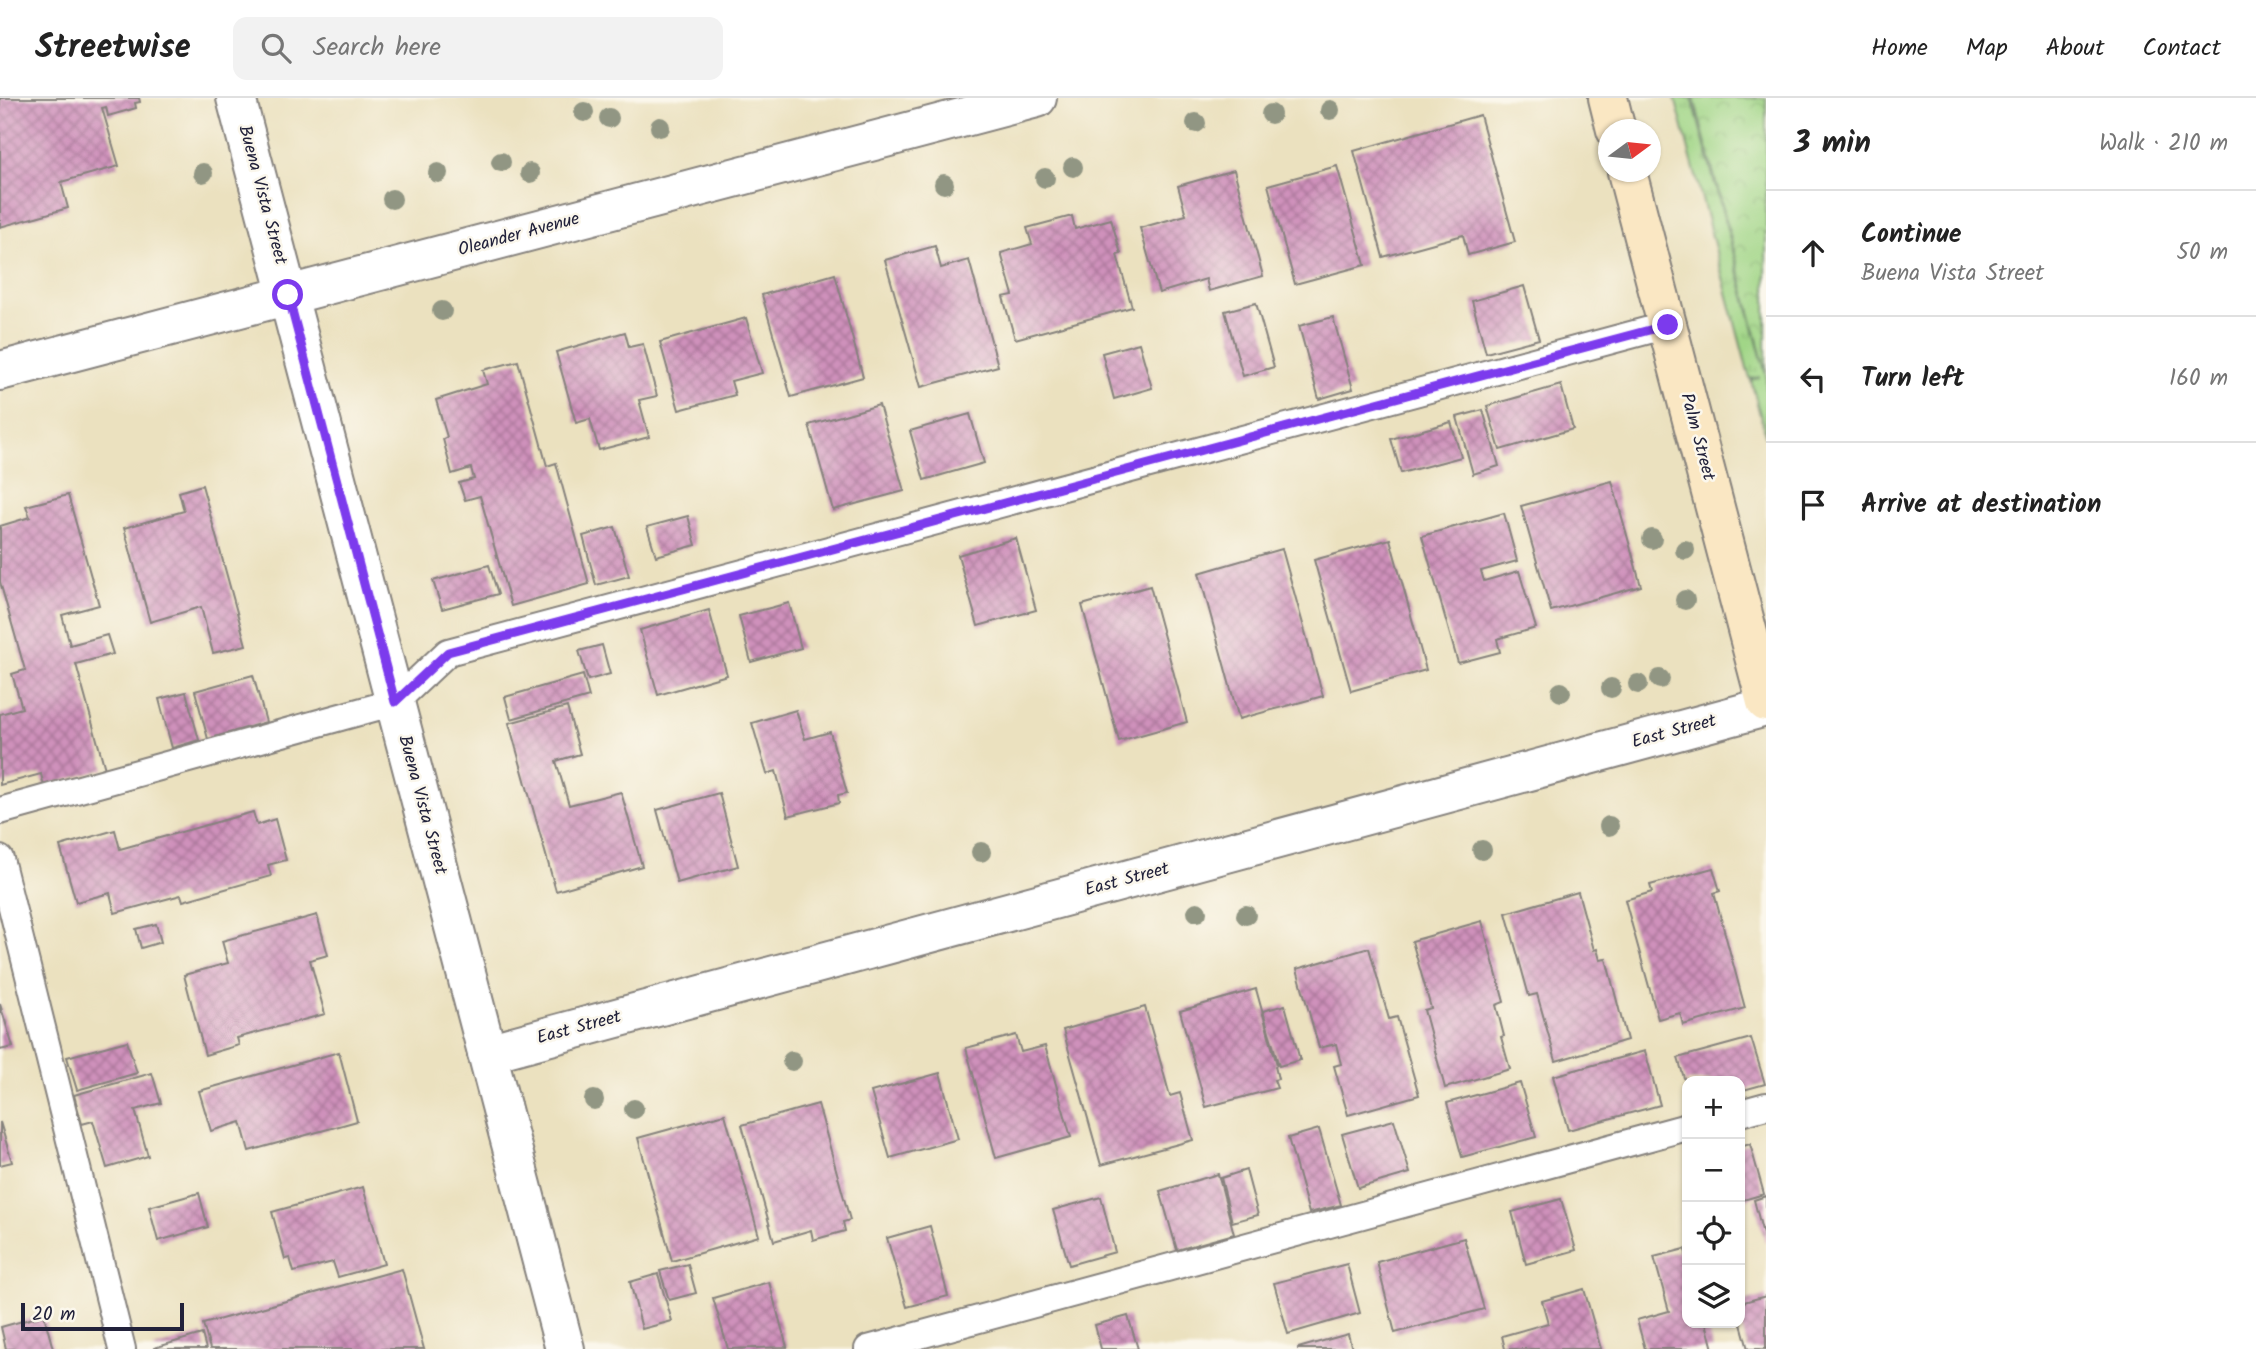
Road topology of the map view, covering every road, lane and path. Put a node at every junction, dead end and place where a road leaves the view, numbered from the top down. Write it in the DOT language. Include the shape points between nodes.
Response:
graph roads {
  1 [pos="236,98"];
  2 [pos="1037,98"];
  3 [pos="1608,98"];
  4 [pos="1613,119"];
  5 [pos="1630,182"];
  6 [pos="288,295"];
  7 [pos="1668,325"];
  8 [pos="0,371"];
  9 [pos="395,702"];
  10 [pos="1766,705"];
  11 [pos="0,811"];
  12 [pos="0,859"];
  13 [pos="487,1053"];
  14 [pos="1766,1106"];
  15 [pos="1745,1112"];
  16 [pos="1682,1128"];
  17 [pos="122,1349"];
  18 [pos="565,1349"];
  19 [pos="868,1349"];
  1 -- 6 [label="street, Buena Vista Street"];
  2 -- 6 [label="street, Oleander Avenue"];
  3 -- 4 [label="street"];
  5 -- 7 [label="street, Palm Street"];
  6 -- 8 [label="street, Oleander Avenue"];
  6 -- 9 [label="street, Buena Vista Street"];
  7 -- 9 [label="lane" via="448,652"];
  7 -- 10 [label="street, Palm Street"];
  9 -- 11 [label="lane"];
  9 -- 13 [label="street, Buena Vista Street"];
  10 -- 13 [label="street, East Street"];
  12 -- 17 [label="lane"];
  13 -- 18 [label="street, Buena Vista Street"];
  14 -- 15 [label="lane"];
  16 -- 19 [label="lane"];
}
